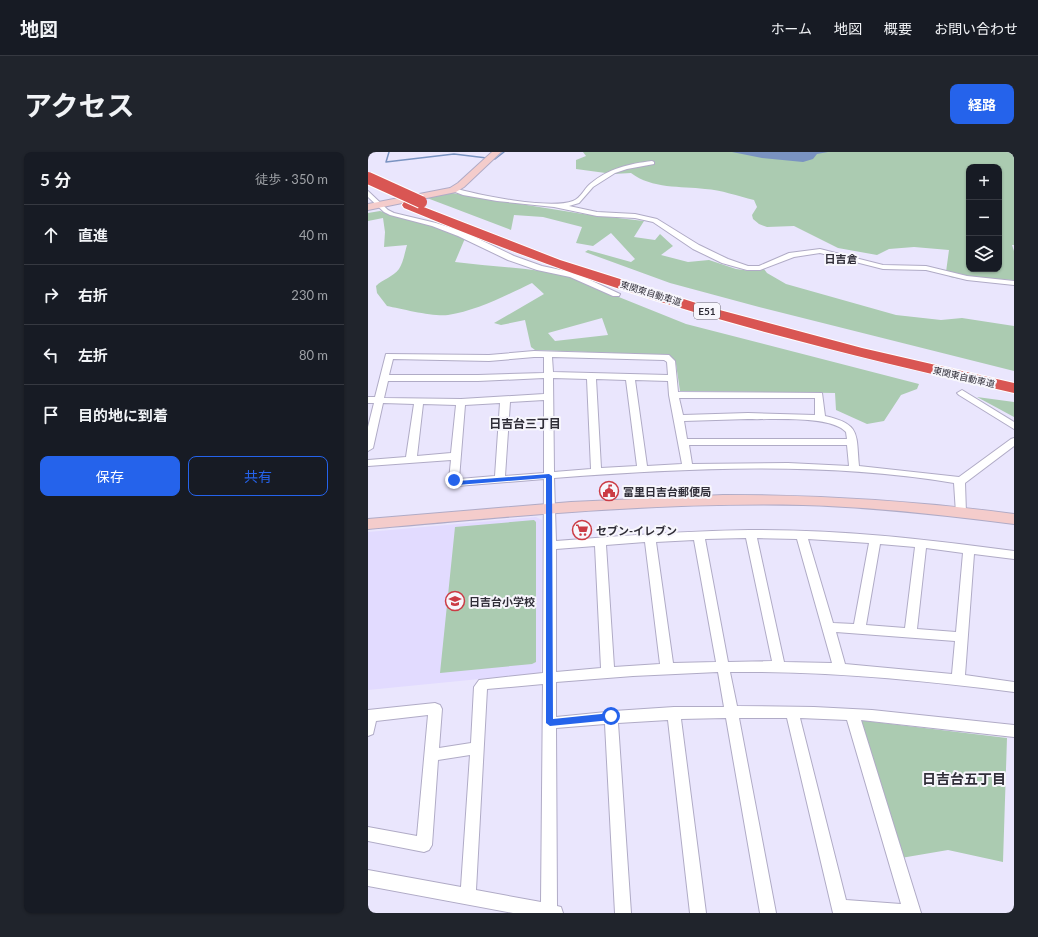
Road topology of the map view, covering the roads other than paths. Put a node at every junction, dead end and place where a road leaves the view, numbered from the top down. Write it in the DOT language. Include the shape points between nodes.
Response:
graph roads {
  1 [pos="492,156"];
  2 [pos="652,163"];
  3 [pos="368,178"];
  4 [pos="368,187"];
  5 [pos="453,190"];
  6 [pos="368,192"];
  7 [pos="414,203"];
  8 [pos="381,205"];
  9 [pos="553,205"];
  10 [pos="368,207"];
  11 [pos="1014,283"];
  12 [pos="616,294"];
  13 [pos="548,354"];
  14 [pos="548,375"];
  15 [pos="591,376"];
  16 [pos="384,378"];
  17 [pos="630,378"];
  18 [pos="672,378"];
  19 [pos="1014,379"];
  20 [pos="1014,388"];
  21 [pos="962,393"];
  22 [pos="674,395"];
  23 [pos="548,397"];
  24 [pos="368,400"];
  25 [pos="378,400"];
  26 [pos="419,401"];
  27 [pos="505,401"];
  28 [pos="461,402"];
  29 [pos="679,418"];
  30 [pos="820,418"];
  31 [pos="1014,426"];
  32 [pos="1014,441"];
  33 [pos="684,442"];
  34 [pos="851,442"];
  35 [pos="368,448"];
  36 [pos="456,456"];
  37 [pos="411,460"];
  38 [pos="368,463"];
  39 [pos="688,468"];
  40 [pos="854,468"];
  41 [pos="643,470"];
  42 [pos="596,472"];
  43 [pos="549,476"];
  44 [pos="500,480"];
  45 [pos="961,481"];
  46 [pos="549,508"];
  47 [pos="961,513"];
  48 [pos="1014,519"];
  49 [pos="368,524"];
  50 [pos="751,534"];
  51 [pos="699,535"];
  52 [pos="802,536"];
  53 [pos="650,537"];
  54 [pos="875,540"];
  55 [pos="600,541"];
  56 [pos="921,543"];
  57 [pos="550,545"];
  58 [pos="969,549"];
  59 [pos="1014,556"];
  60 [pos="827,627"];
  61 [pos="859,630"];
  62 [pos="910,633"];
  63 [pos="962,637"];
  64 [pos="724,666"];
  65 [pos="779,666"];
  66 [pos="667,668"];
  67 [pos="840,670"];
  68 [pos="608,672"];
  69 [pos="549,678"];
  70 [pos="958,679"];
  71 [pos="1014,687"];
  72 [pos="674,713"];
  73 [pos="792,713"];
  74 [pos="732,714"];
  75 [pos="852,714"];
  76 [pos="369,716"];
  77 [pos="611,716"];
  78 [pos="550,723"];
  79 [pos="368,730"];
  80 [pos="1014,731"];
  81 [pos="478,748"];
  82 [pos="431,755"];
  83 [pos="368,834"];
  84 [pos="368,878"];
  85 [pos="468,896"];
  86 [pos="840,911"];
  87 [pos="551,913"];
  88 [pos="623,913"];
  89 [pos="698,913"];
  90 [pos="768,913"];
  91 [pos="912,913"];
  1 -- 5 [label="street"];
  2 -- 9 [label="street" via="614,170 592,186 577,202"];
  3 -- 7 [label="highway, 東関東自動車道 / E51, bridge"];
  4 -- 7 [label="highway, 東関東自動車道 / E51"];
  5 -- 8 [label="street"];
  5 -- 9 [label="street" via="522,203"];
  6 -- 8 [label="street"];
  7 -- 19 [label="highway, 東関東自動車道 / E51" via="526,243 715,303 802,328"];
  7 -- 20 [label="highway, 東関東自動車道 / E51" via="461,227 556,263 715,313 887,359"];
  8 -- 10 [label="street"];
  8 -- 12 [label="street" via="392,214 440,226 518,260 572,275"];
  9 -- 11 [label="street" via="597,214 655,220 696,248 747,268 760,268 792,255 820,251 882,267 926,268 967,278"];
  13 -- 14 [label="street"];
  13 -- 16 [label="street" via="488,358 389,356"];
  13 -- 18 [label="street" via="666,357 671,361"];
  14 -- 15 [label="street"];
  14 -- 16 [label="street"];
  14 -- 23 [label="street"];
  15 -- 17 [label="street"];
  15 -- 42 [label="street"];
  16 -- 25 [label="street"];
  17 -- 18 [label="street"];
  17 -- 41 [label="street"];
  18 -- 22 [label="street"];
  21 -- 31 [label="street"];
  22 -- 29 [label="street"];
  22 -- 30 [label="street" via="819,395"];
  23 -- 27 [label="street"];
  23 -- 43 [label="street"];
  24 -- 25 [label="street"];
  25 -- 26 [label="street"];
  25 -- 35 [label="street"];
  26 -- 28 [label="street"];
  26 -- 37 [label="street"];
  27 -- 28 [label="street"];
  27 -- 44 [label="street"];
  28 -- 36 [label="street"];
  29 -- 30 [label="street"];
  29 -- 33 [label="street"];
  30 -- 34 [label="street" via="848,427"];
  32 -- 45 [label="street"];
  33 -- 34 [label="street"];
  33 -- 39 [label="street"];
  34 -- 40 [label="street"];
  36 -- 37 [label="street"];
  36 -- 44 [label="street" via="454,480 457,483"];
  37 -- 38 [label="street"];
  39 -- 40 [label="street" via="769,465"];
  39 -- 41 [label="street"];
  40 -- 45 [label="street"];
  41 -- 42 [label="street"];
  42 -- 43 [label="street"];
  43 -- 44 [label="street"];
  43 -- 46 [label="street"];
  45 -- 47 [label="street"];
  46 -- 47 [label="street" via="651,502 776,500 836,502"];
  46 -- 49 [label="street"];
  46 -- 57 [label="street"];
  47 -- 48 [label="street"];
  50 -- 51 [label="street"];
  50 -- 52 [label="street"];
  50 -- 65 [label="street"];
  51 -- 53 [label="street"];
  51 -- 64 [label="street"];
  52 -- 54 [label="street"];
  52 -- 60 [label="street"];
  53 -- 55 [label="street"];
  53 -- 66 [label="street"];
  54 -- 56 [label="street"];
  54 -- 61 [label="street"];
  55 -- 57 [label="street"];
  55 -- 68 [label="street"];
  56 -- 58 [label="street"];
  56 -- 62 [label="street"];
  57 -- 69 [label="street"];
  58 -- 59 [label="street"];
  58 -- 63 [label="street"];
  60 -- 61 [label="street"];
  60 -- 67 [label="street"];
  61 -- 62 [label="street"];
  62 -- 63 [label="street"];
  63 -- 70 [label="street"];
  64 -- 65 [label="street"];
  64 -- 66 [label="street"];
  64 -- 74 [label="street"];
  65 -- 67 [label="street"];
  66 -- 68 [label="street"];
  67 -- 70 [label="street"];
  68 -- 69 [label="street"];
  69 -- 78 [label="street"];
  69 -- 81 [label="street" via="484,684 481,687"];
  70 -- 71 [label="street"];
  72 -- 74 [label="street"];
  72 -- 77 [label="street"];
  72 -- 89 [label="street"];
  73 -- 74 [label="street"];
  73 -- 75 [label="street"];
  73 -- 86 [label="street"];
  74 -- 90 [label="street"];
  75 -- 80 [label="street"];
  75 -- 91 [label="street"];
  76 -- 79 [label="street"];
  76 -- 82 [label="street" via="435,709"];
  77 -- 78 [label="street"];
  77 -- 88 [label="street"];
  78 -- 87 [label="street"];
  81 -- 82 [label="street"];
  81 -- 85 [label="street"];
  82 -- 83 [label="street" via="424,845"];
  84 -- 85 [label="street"];
  85 -- 87 [label="street"];
  86 -- 91 [label="street"];
}
